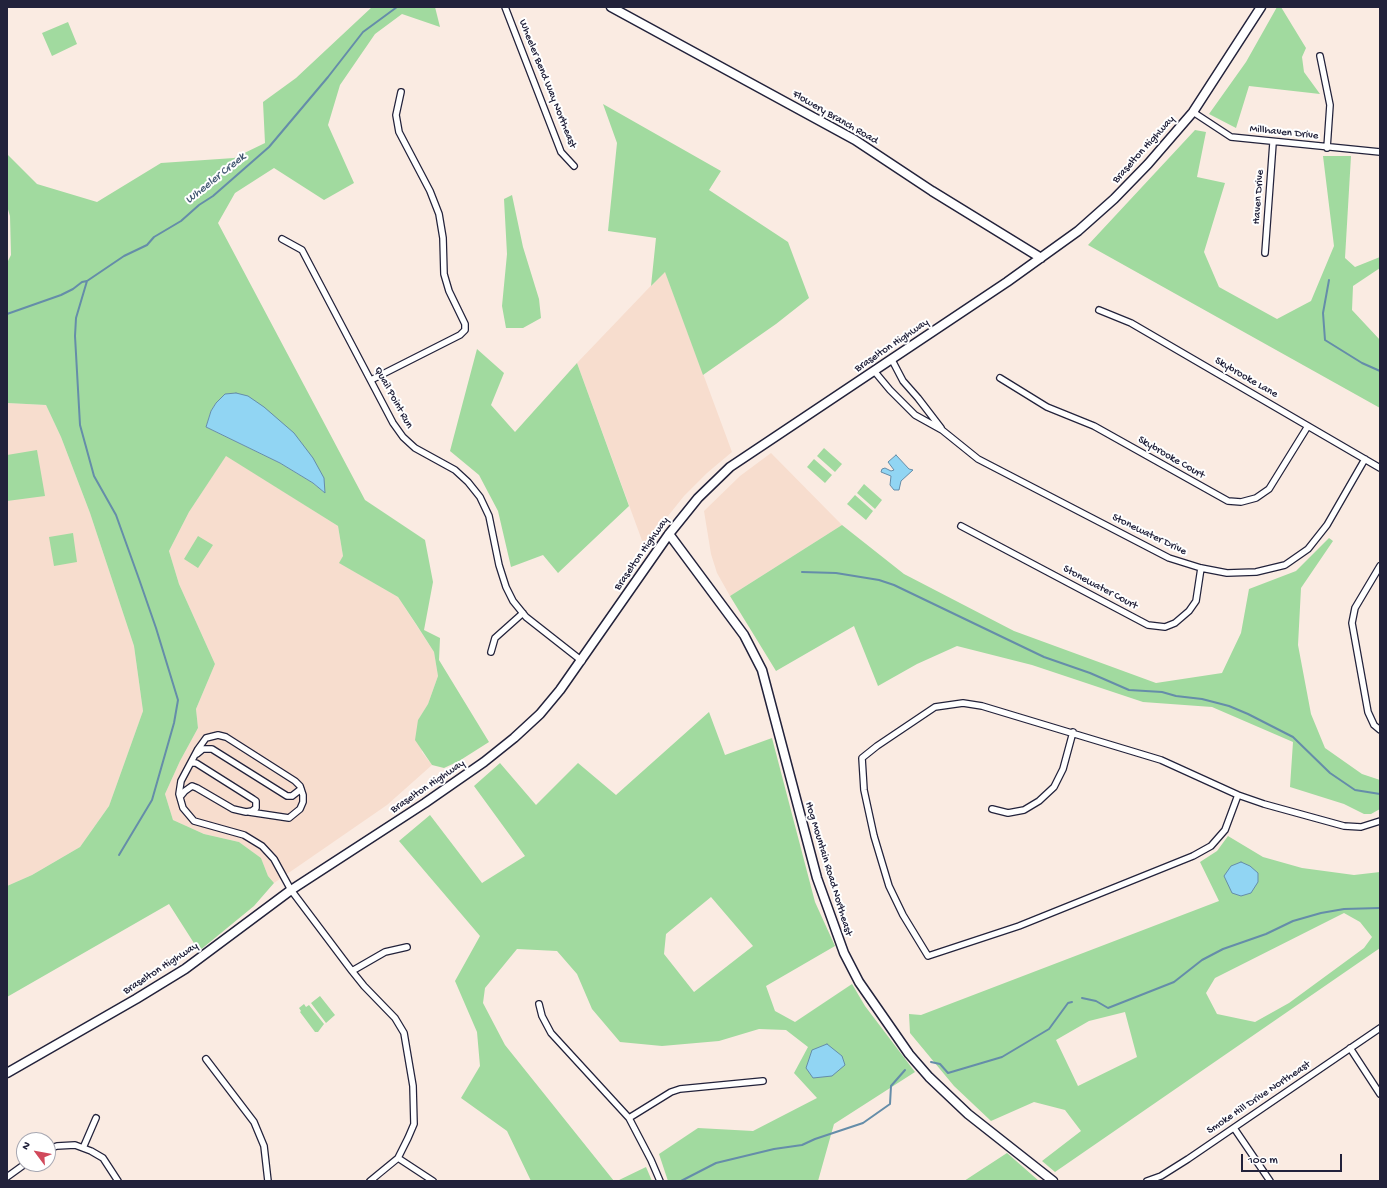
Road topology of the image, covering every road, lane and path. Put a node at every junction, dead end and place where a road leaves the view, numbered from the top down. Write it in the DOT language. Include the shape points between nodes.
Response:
graph roads {
  1 [pos="506,7"];
  2 [pos="611,7"];
  3 [pos="1261,7"];
  4 [pos="1320,56"];
  5 [pos="401,92"];
  6 [pos="1193,112"];
  7 [pos="1273,143"];
  8 [pos="1327,148"];
  9 [pos="1380,152"];
  10 [pos="574,166"];
  11 [pos="282,239"];
  12 [pos="1265,254"];
  13 [pos="1041,258"];
  14 [pos="1100,310"];
  15 [pos="892,360"];
  16 [pos="875,372"];
  17 [pos="1000,378"];
  18 [pos="371,380"];
  19 [pos="1308,426"];
  20 [pos="942,430"];
  21 [pos="1365,459"];
  22 [pos="1380,468"];
  23 [pos="961,526"];
  24 [pos="668,534"];
  25 [pos="1380,566"];
  26 [pos="1201,568"];
  27 [pos="523,613"];
  28 [pos="491,652"];
  29 [pos="582,661"];
  30 [pos="1380,730"];
  31 [pos="1073,732"];
  32 [pos="195,755"];
  33 [pos="191,763"];
  34 [pos="301,789"];
  35 [pos="1238,796"];
  36 [pos="180,797"];
  37 [pos="992,809"];
  38 [pos="249,812"];
  39 [pos="1380,821"];
  40 [pos="291,890"];
  41 [pos="407,947"];
  42 [pos="352,971"];
  43 [pos="539,1004"];
  44 [pos="1380,1028"];
  45 [pos="1350,1048"];
  46 [pos="206,1058"];
  47 [pos="7,1073"];
  48 [pos="763,1082"];
  49 [pos="1380,1094"];
  50 [pos="96,1118"];
  51 [pos="629,1118"];
  52 [pos="1234,1128"];
  53 [pos="56,1146"];
  54 [pos="83,1148"];
  55 [pos="398,1158"];
  56 [pos="16,1170"];
  57 [pos="7,1177"];
  58 [pos="118,1181"];
  59 [pos="268,1181"];
  60 [pos="370,1181"];
  61 [pos="433,1181"];
  62 [pos="660,1181"];
  63 [pos="1053,1181"];
  64 [pos="1146,1181"];
  65 [pos="1270,1181"];
  1 -- 10 [label="street, Wheeler Bend Way Northeast" via="561,152"];
  2 -- 13 [label="main road, Flowery Branch Road" via="855,140"];
  3 -- 6 [label="main road, Braselton Highway"];
  4 -- 8 [label="street" via="1330,105"];
  5 -- 18 [label="street" via="396,115 399,132 439,214 444,274 465,324 465,330 460,335"];
  6 -- 7 [label="street, Millhaven Drive" via="1231,137"];
  6 -- 13 [label="main road, Braselton Highway" via="1114,200"];
  7 -- 8 [label="street, Millhaven Drive"];
  7 -- 12 [label="street, Haven Drive"];
  8 -- 9 [label="street, Millhaven Drive"];
  11 -- 18 [label="street, Quail Point Run" via="302,250"];
  13 -- 15 [label="main road, Braselton Highway"];
  14 -- 19 [label="street, Skybrooke Lane" via="1131,324"];
  15 -- 16 [label="main road, Braselton Highway"];
  15 -- 20 [label="street, Stonewater Drive" via="903,381"];
  16 -- 20 [label="street, Stonewater Drive" via="915,415"];
  16 -- 24 [label="main road, Braselton Highway" via="730,467 698,498"];
  17 -- 19 [label="street, Skybrooke Court" via="1046,407 1094,426 1228,501 1241,502 1256,498 1269,489"];
  18 -- 27 [label="street, Quail Point Run" via="403,437 415,448 455,470 480,497 489,516 506,586 513,601"];
  19 -- 21 [label="street, Skybrooke Lane"];
  20 -- 26 [label="street, Stonewater Drive" via="978,458 1170,558"];
  21 -- 22 [label="street, Skybrooke Lane"];
  21 -- 26 [label="street, Stonewater Drive" via="1327,525 1308,549 1285,565 1256,572 1227,573"];
  23 -- 26 [label="street, Stonewater Court" via="1148,625 1165,627 1175,623 1189,611 1196,600"];
  24 -- 29 [label="main road, Braselton Highway"];
  24 -- 63 [label="main road, Hog Mountain Road Northeast" via="744,635 762,670 817,878 844,953 859,982 909,1054 929,1077 968,1114"];
  25 -- 30 [label="street" via="1355,608 1352,623 1368,712 1374,725"];
  27 -- 28 [label="street" via="496,638"];
  27 -- 29 [label="street, Quail Point Run"];
  29 -- 40 [label="main road, Braselton Highway" via="540,714 484,762 408,815"];
  31 -- 35 [label="street" via="1161,760"];
  31 -- 35 [label="street" via="982,706 951,704 935,707 862,758 864,790 889,886 928,956 1019,926 1194,856 1211,846 1225,830"];
  31 -- 37 [label="street" via="1054,786 1039,801 1024,810 1008,813"];
  32 -- 33 [label="street"];
  32 -- 34 [label="street" via="203,749 212,748 287,796 292,796"];
  32 -- 34 [label="street" via="206,738 212,735 226,737 295,781"];
  33 -- 36 [label="street" via="181,781"];
  33 -- 38 [label="street" via="196,763 256,801 256,808"];
  34 -- 38 [label="street" via="303,802 300,809 289,818"];
  35 -- 39 [label="street" via="1344,826 1361,826"];
  36 -- 38 [label="street" via="192,786 233,809"];
  36 -- 40 [label="street" via="183,808 194,821 244,835 262,846 274,859"];
  40 -- 42 [label="street"];
  40 -- 47 [label="main road, Braselton Highway" via="186,969"];
  41 -- 42 [label="street" via="385,952"];
  42 -- 55 [label="street" via="396,1018 404,1034 413,1086 414,1124"];
  43 -- 51 [label="street" via="551,1033"];
  44 -- 45 [label="street, Smoke Hill Drive Northeast"];
  45 -- 49 [label="street"];
  45 -- 52 [label="street, Smoke Hill Drive Northeast"];
  46 -- 59 [label="street" via="254,1122 264,1146"];
  48 -- 51 [label="street" via="680,1089"];
  50 -- 54 [label="street"];
  51 -- 62 [label="street"];
  52 -- 64 [label="street, Smoke Hill Drive Northeast" via="1161,1176"];
  52 -- 65 [label="street"];
  53 -- 54 [label="street" via="75,1145"];
  54 -- 58 [label="street" via="102,1158"];
  55 -- 60 [label="street"];
  55 -- 61 [label="street"];
  56 -- 57 [label="street"];
}
